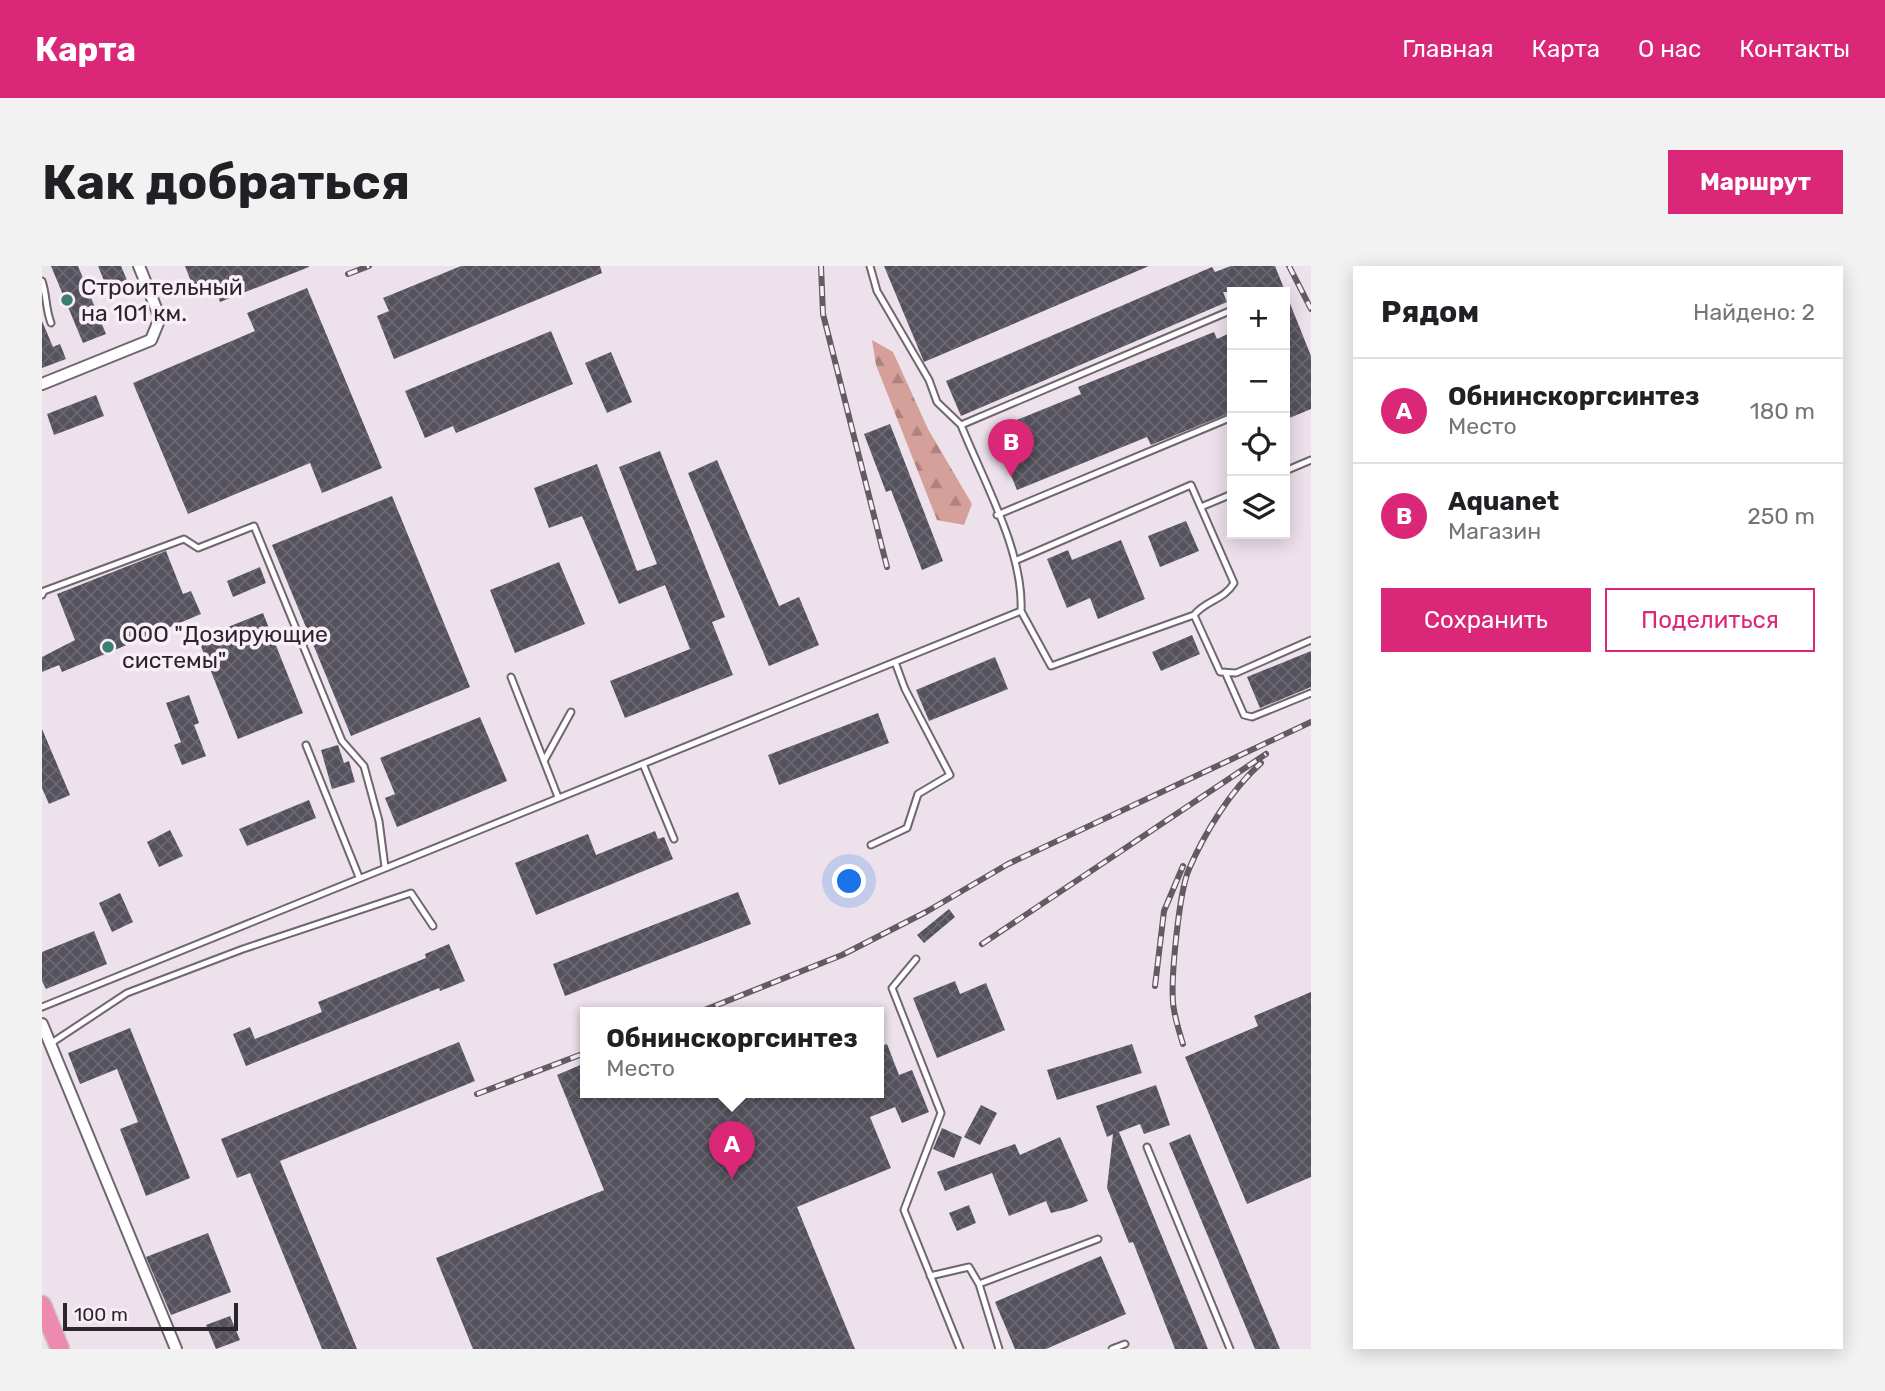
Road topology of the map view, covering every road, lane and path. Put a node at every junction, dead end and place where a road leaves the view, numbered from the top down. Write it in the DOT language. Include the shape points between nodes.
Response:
graph roads {
  1 [pos="139,266"];
  2 [pos="870,266"];
  3 [pos="42,281"];
  4 [pos="1227,312"];
  5 [pos="51,323"];
  6 [pos="42,384"];
  7 [pos="1227,419"];
  8 [pos="961,425"];
  9 [pos="1311,460"];
  10 [pos="1290,469"];
  11 [pos="1227,496"];
  12 [pos="1201,508"];
  13 [pos="997,515"];
  14 [pos="1017,560"];
  15 [pos="42,595"];
  16 [pos="1021,611"];
  17 [pos="1194,615"];
  18 [pos="1311,640"];
  19 [pos="895,662"];
  20 [pos="1225,672"];
  21 [pos="511,677"];
  22 [pos="1311,692"];
  23 [pos="571,712"];
  24 [pos="306,745"];
  25 [pos="544,761"];
  26 [pos="643,764"];
  27 [pos="558,797"];
  28 [pos="674,839"];
  29 [pos="871,845"];
  30 [pos="385,867"];
  31 [pos="359,877"];
  32 [pos="433,926"];
  33 [pos="916,959"];
  34 [pos="42,1007"];
  35 [pos="42,1024"];
  36 [pos="50,1044"];
  37 [pos="1147,1147"];
  38 [pos="1098,1239"];
  39 [pos="930,1276"];
  40 [pos="979,1284"];
  41 [pos="44,1315"];
  42 [pos="1125,1343"];
  43 [pos="60,1349"];
  44 [pos="176,1349"];
  45 [pos="960,1349"];
  46 [pos="999,1349"];
  47 [pos="1112,1349"];
  48 [pos="1230,1349"];
  1 -- 6 [label="street" via="160,318 151,340"];
  2 -- 8 [label="lane" via="877,291 937,402"];
  3 -- 5 [label="lane"];
  4 -- 8 [label="lane"];
  7 -- 13 [label="lane"];
  8 -- 13 [label="lane"];
  9 -- 10 [label="lane"];
  11 -- 12 [label="lane"];
  12 -- 14 [label="lane" via="1191,485"];
  12 -- 17 [label="lane" via="1234,583 1227,595"];
  13 -- 14 [label="lane"];
  14 -- 16 [label="lane"];
  15 -- 30 [label="lane" via="184,539 198,548 254,526 342,741 364,766"];
  16 -- 17 [label="lane" via="1051,666"];
  16 -- 19 [label="lane"];
  17 -- 20 [label="lane" via="1220,672"];
  18 -- 20 [label="lane" via="1236,673"];
  19 -- 26 [label="lane"];
  19 -- 29 [label="lane" via="950,775 918,794 907,828"];
  20 -- 22 [label="lane" via="1244,715 1252,717"];
  21 -- 25 [label="lane"];
  23 -- 25 [label="lane"];
  24 -- 31 [label="lane"];
  25 -- 27 [label="lane"];
  26 -- 27 [label="lane"];
  26 -- 28 [label="lane"];
  27 -- 30 [label="lane"];
  30 -- 31 [label="lane"];
  31 -- 34 [label="lane"];
  32 -- 36 [label="lane" via="411,893 127,993"];
  33 -- 39 [label="lane" via="891,988 941,1113 904,1210"];
  35 -- 36 [label="street"];
  36 -- 44 [label="street"];
  37 -- 48 [label="lane"];
  38 -- 40 [label="lane"];
  39 -- 40 [label="lane" via="969,1267"];
  39 -- 45 [label="lane"];
  40 -- 46 [label="lane"];
  41 -- 43 [label="highway"];
  42 -- 47 [label="lane"];
}
